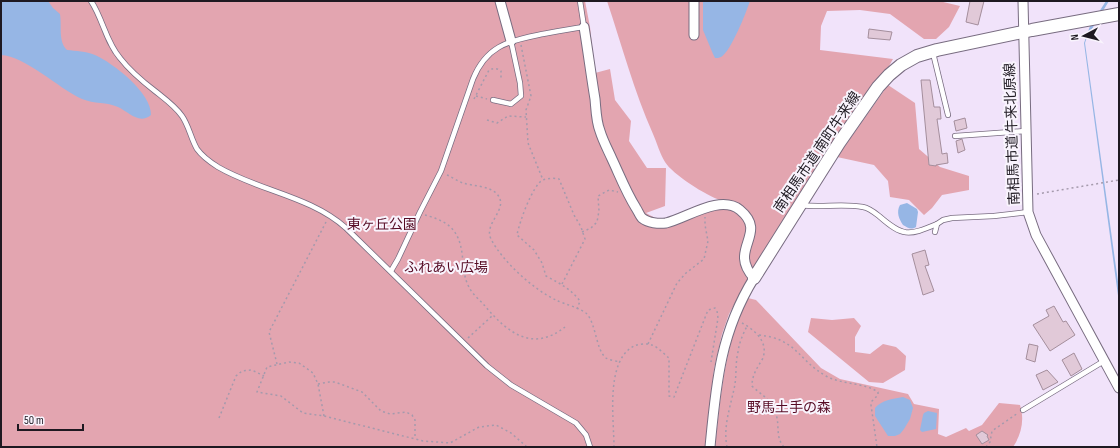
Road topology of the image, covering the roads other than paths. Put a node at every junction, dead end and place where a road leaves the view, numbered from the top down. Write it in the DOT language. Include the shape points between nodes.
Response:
graph roads {
  1 [pos="91,1"];
  2 [pos="500,1"];
  3 [pos="580,1"];
  4 [pos="694,1"];
  5 [pos="1023,1"];
  6 [pos="1119,14"];
  7 [pos="584,27"];
  8 [pos="1023,32"];
  9 [pos="694,35"];
  10 [pos="511,41"];
  11 [pos="933,51"];
  12 [pos="493,100"];
  13 [pos="948,115"];
  14 [pos="1026,131"];
  15 [pos="955,136"];
  16 [pos="799,205"];
  17 [pos="1028,212"];
  18 [pos="937,224"];
  19 [pos="935,232"];
  20 [pos="391,271"];
  21 [pos="754,278"];
  22 [pos="1104,361"];
  23 [pos="1119,388"];
  24 [pos="1022,410"];
  25 [pos="590,447"];
  26 [pos="710,447"];
  1 -- 20 [label="lane" via="119,58 139,79 175,107 183,118 196,148 203,156 230,174 329,215"];
  2 -- 10 [label="street"];
  3 -- 7 [label="lane"];
  4 -- 9 [label="street"];
  5 -- 8 [label="street, 南相馬市道 牛来北原線"];
  6 -- 8 [label="street, 南相馬市道 南町牛来線"];
  7 -- 10 [label="lane"];
  7 -- 21 [label="street" via="599,131 628,195 642,218 653,223 665,223 720,204 738,209 750,220 751,233 744,257 748,272"];
  8 -- 11 [label="street, 南相馬市道 南町牛来線"];
  8 -- 14 [label="street, 南相馬市道 牛来北原線"];
  10 -- 12 [label="lane" via="521,96 510,104"];
  10 -- 20 [label="lane" via="496,49 477,69 441,171"];
  11 -- 13 [label="lane"];
  11 -- 16 [label="street, 南相馬市道 南町牛来線" via="906,61 884,80 839,142"];
  14 -- 15 [label="lane"];
  14 -- 17 [label="street, 南相馬市道 牛来北原線"];
  16 -- 18 [label="lane" via="865,207 889,225 906,233"];
  16 -- 21 [label="street, 南相馬市道 南町牛来線"];
  17 -- 18 [label="lane" via="952,218"];
  17 -- 22 [label="street, 南相馬市道 牛来北原線" via="1036,234"];
  18 -- 19 [label="lane"];
  20 -- 25 [label="lane" via="487,366 511,385 576,423 586,435"];
  21 -- 26 [label="street, 南相馬市道 南町牛来線" via="743,295 725,343 718,371"];
  22 -- 23 [label="street, 南相馬市道 牛来北原線"];
  22 -- 24 [label="lane"];
}
